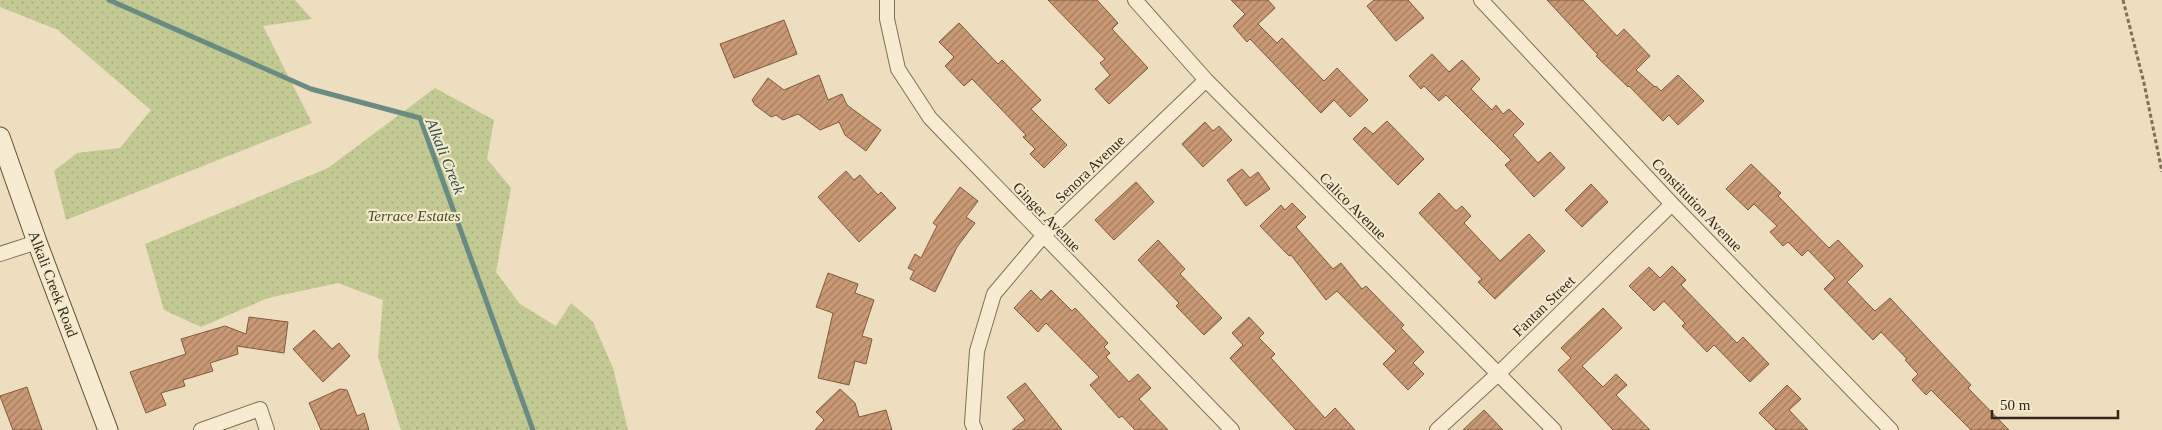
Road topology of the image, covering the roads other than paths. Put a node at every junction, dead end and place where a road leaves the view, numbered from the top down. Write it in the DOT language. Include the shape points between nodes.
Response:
graph roads {
  1 [pos="888,0"];
  2 [pos="1135,0"];
  3 [pos="1481,0"];
  4 [pos="1206,80"];
  5 [pos="0,137"];
  6 [pos="1672,204"];
  7 [pos="1043,236"];
  8 [pos="37,242"];
  9 [pos="0,254"];
  10 [pos="1498,373"];
  11 [pos="108,430"];
  12 [pos="201,430"];
  13 [pos="267,430"];
  14 [pos="974,430"];
  15 [pos="1232,430"];
  16 [pos="1437,430"];
  17 [pos="1554,430"];
  18 [pos="1891,430"];
  1 -- 7 [label="street, Ginger Avenue" via="887,20 898,69 930,118"];
  2 -- 4 [label="street, Calico Avenue"];
  3 -- 6 [label="street, Constitution Avenue"];
  4 -- 7 [label="street, Senora Avenue"];
  4 -- 10 [label="street, Calico Avenue"];
  5 -- 8 [label="street, Alkali Creek Road"];
  6 -- 10 [label="street, Fantan Street"];
  6 -- 18 [label="street, Constitution Avenue"];
  7 -- 14 [label="street, Senora Avenue" via="994,294 977,351"];
  7 -- 15 [label="street, Ginger Avenue"];
  8 -- 9 [label="street"];
  8 -- 11 [label="street, Alkali Creek Road"];
  10 -- 16 [label="street, Fantan Street"];
  10 -- 17 [label="street, Calico Avenue"];
  12 -- 13 [label="street" via="260,409"];
}
